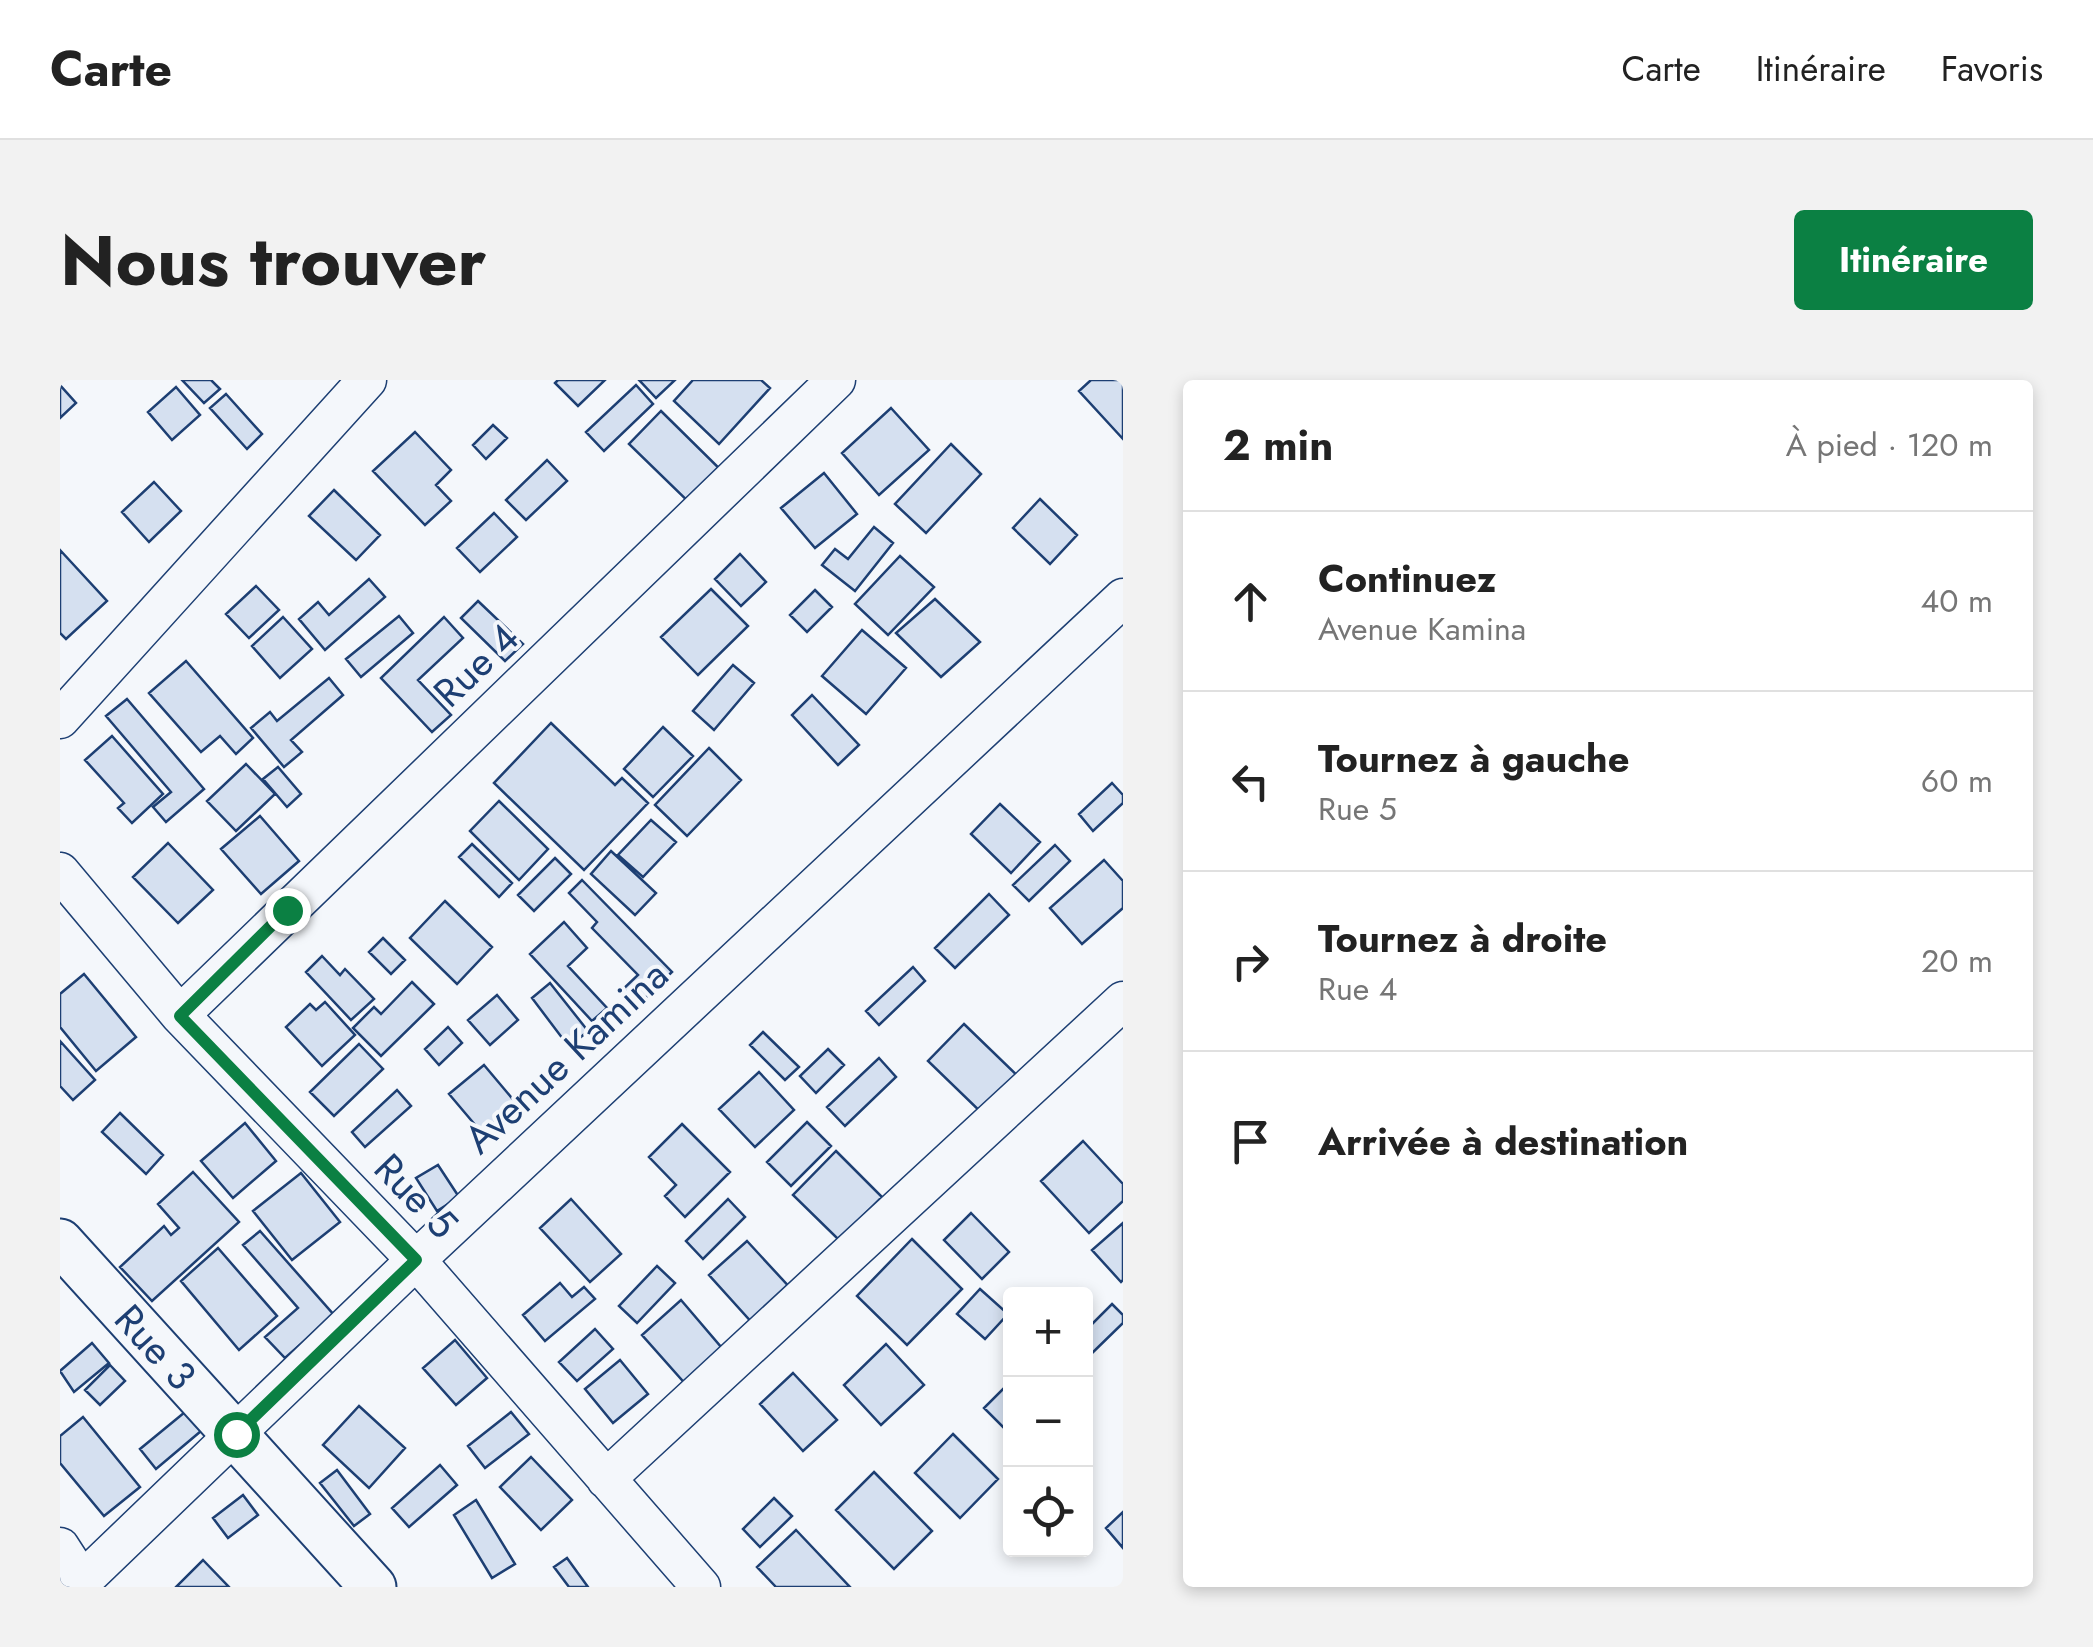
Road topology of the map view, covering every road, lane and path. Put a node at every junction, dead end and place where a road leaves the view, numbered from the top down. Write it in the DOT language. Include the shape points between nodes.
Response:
graph roads {
  1 [pos="367,380"];
  2 [pos="836,380"];
  3 [pos="1123,598"];
  4 [pos="60,719"];
  5 [pos="60,872"];
  6 [pos="1123,1002"];
  7 [pos="180,1016"];
  8 [pos="60,1242"];
  9 [pos="416,1260"];
  10 [pos="236,1434"];
  11 [pos="606,1479"];
  12 [pos="60,1547"];
  13 [pos="79,1584"];
  14 [pos="373,1587"];
  15 [pos="700,1587"];
  1 -- 4 [label="street"];
  2 -- 7 [label="street, Rue 4"];
  3 -- 9 [label="street, Avenue Kamina"];
  5 -- 7 [label="street, Rue 5"];
  6 -- 11 [label="street"];
  7 -- 9 [label="street, Rue 5"];
  8 -- 10 [label="street, Rue 3"];
  9 -- 10 [label="street, Avenue Kamina"];
  9 -- 11 [label="street, Rue 5"];
  10 -- 13 [label="street, Avenue Kamina"];
  10 -- 14 [label="street, Rue 3"];
  11 -- 15 [label="street, Rue 5"];
  12 -- 13 [label="street"];
}
